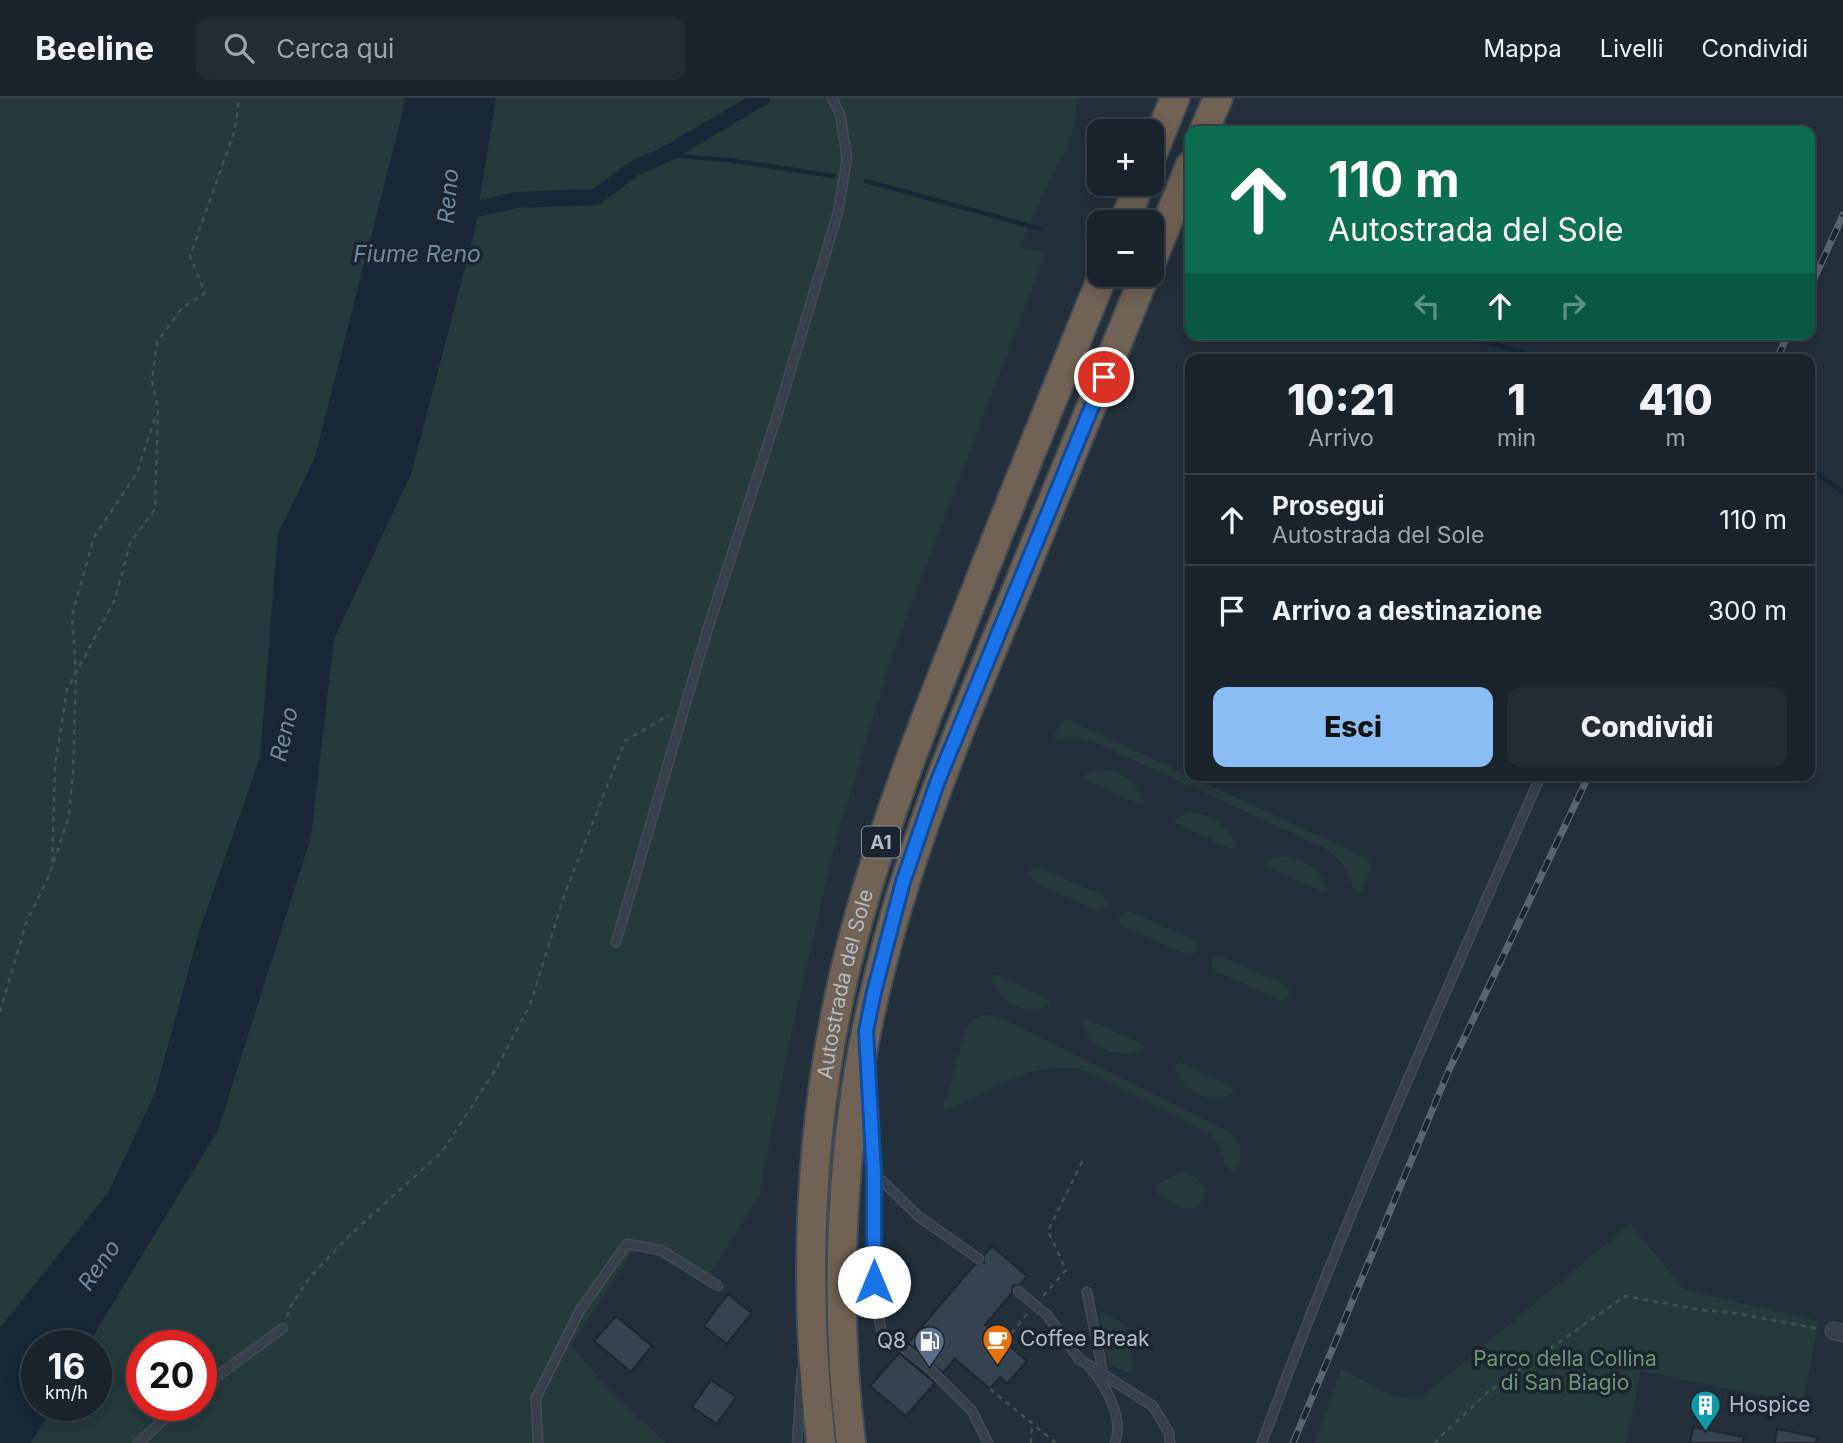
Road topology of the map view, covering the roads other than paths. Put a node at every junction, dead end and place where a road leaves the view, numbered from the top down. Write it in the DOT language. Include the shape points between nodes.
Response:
graph roads {
  1 [pos="832,98"];
  2 [pos="1175,98"];
  3 [pos="1218,98"];
  4 [pos="1164,125"];
  5 [pos="1206,126"];
  6 [pos="1185,178"];
  7 [pos="1164,230"];
  8 [pos="1098,287"];
  9 [pos="1140,287"];
  10 [pos="1538,781"];
  11 [pos="615,942"];
  12 [pos="866,1031"];
  13 [pos="874,1173"];
  14 [pos="810,1245"];
  15 [pos="979,1259"];
  16 [pos="718,1286"];
  17 [pos="1018,1291"];
  18 [pos="1087,1292"];
  19 [pos="283,1328"];
  20 [pos="803,1350"];
  21 [pos="1086,1363"];
  22 [pos="802,1364"];
  23 [pos="1104,1373"];
  24 [pos="217,1376"];
  25 [pos="162,1421"];
  26 [pos="138,1443"];
  27 [pos="538,1443"];
  28 [pos="797,1443"];
  29 [pos="821,1443"];
  30 [pos="851,1443"];
  31 [pos="988,1443"];
  32 [pos="1115,1443"];
  33 [pos="1170,1443"];
  34 [pos="1262,1443"];
  1 -- 11 [label="lane" via="840,114 847,158 838,212 706,631"];
  2 -- 4 [label="highway"];
  3 -- 5 [label="highway"];
  6 -- 7 [label="highway"];
  8 -- 14 [label="highway, Autostrada del Sole / A1" via="910,758 872,871 844,976 825,1080"];
  9 -- 12 [label="highway, Autostrada del Sole / A1" via="937,783 903,882"];
  10 -- 34 [label="lane" via="1363,1182"];
  12 -- 13 [label="lane"];
  12 -- 30 [label="highway, Autostrada del Sole / A1" via="843,1230"];
  13 -- 15 [label="lane" via="918,1216"];
  13 -- 31 [label="lane" via="874,1282 881,1330 929,1368 972,1411"];
  14 -- 20 [label="lane"];
  14 -- 29 [label="highway, Autostrada del Sole / A1"];
  16 -- 27 [label="lane" via="661,1250 627,1244 580,1310 536,1398"];
  17 -- 21 [label="lane" via="1047,1315"];
  18 -- 23 [label="lane"];
  19 -- 24 [label="lane"];
  21 -- 23 [label="lane"];
  21 -- 32 [label="lane" via="1111,1400 1117,1426"];
  22 -- 28 [label="lane"];
  23 -- 33 [label="lane" via="1153,1406"];
  25 -- 26 [label="lane"];
}
